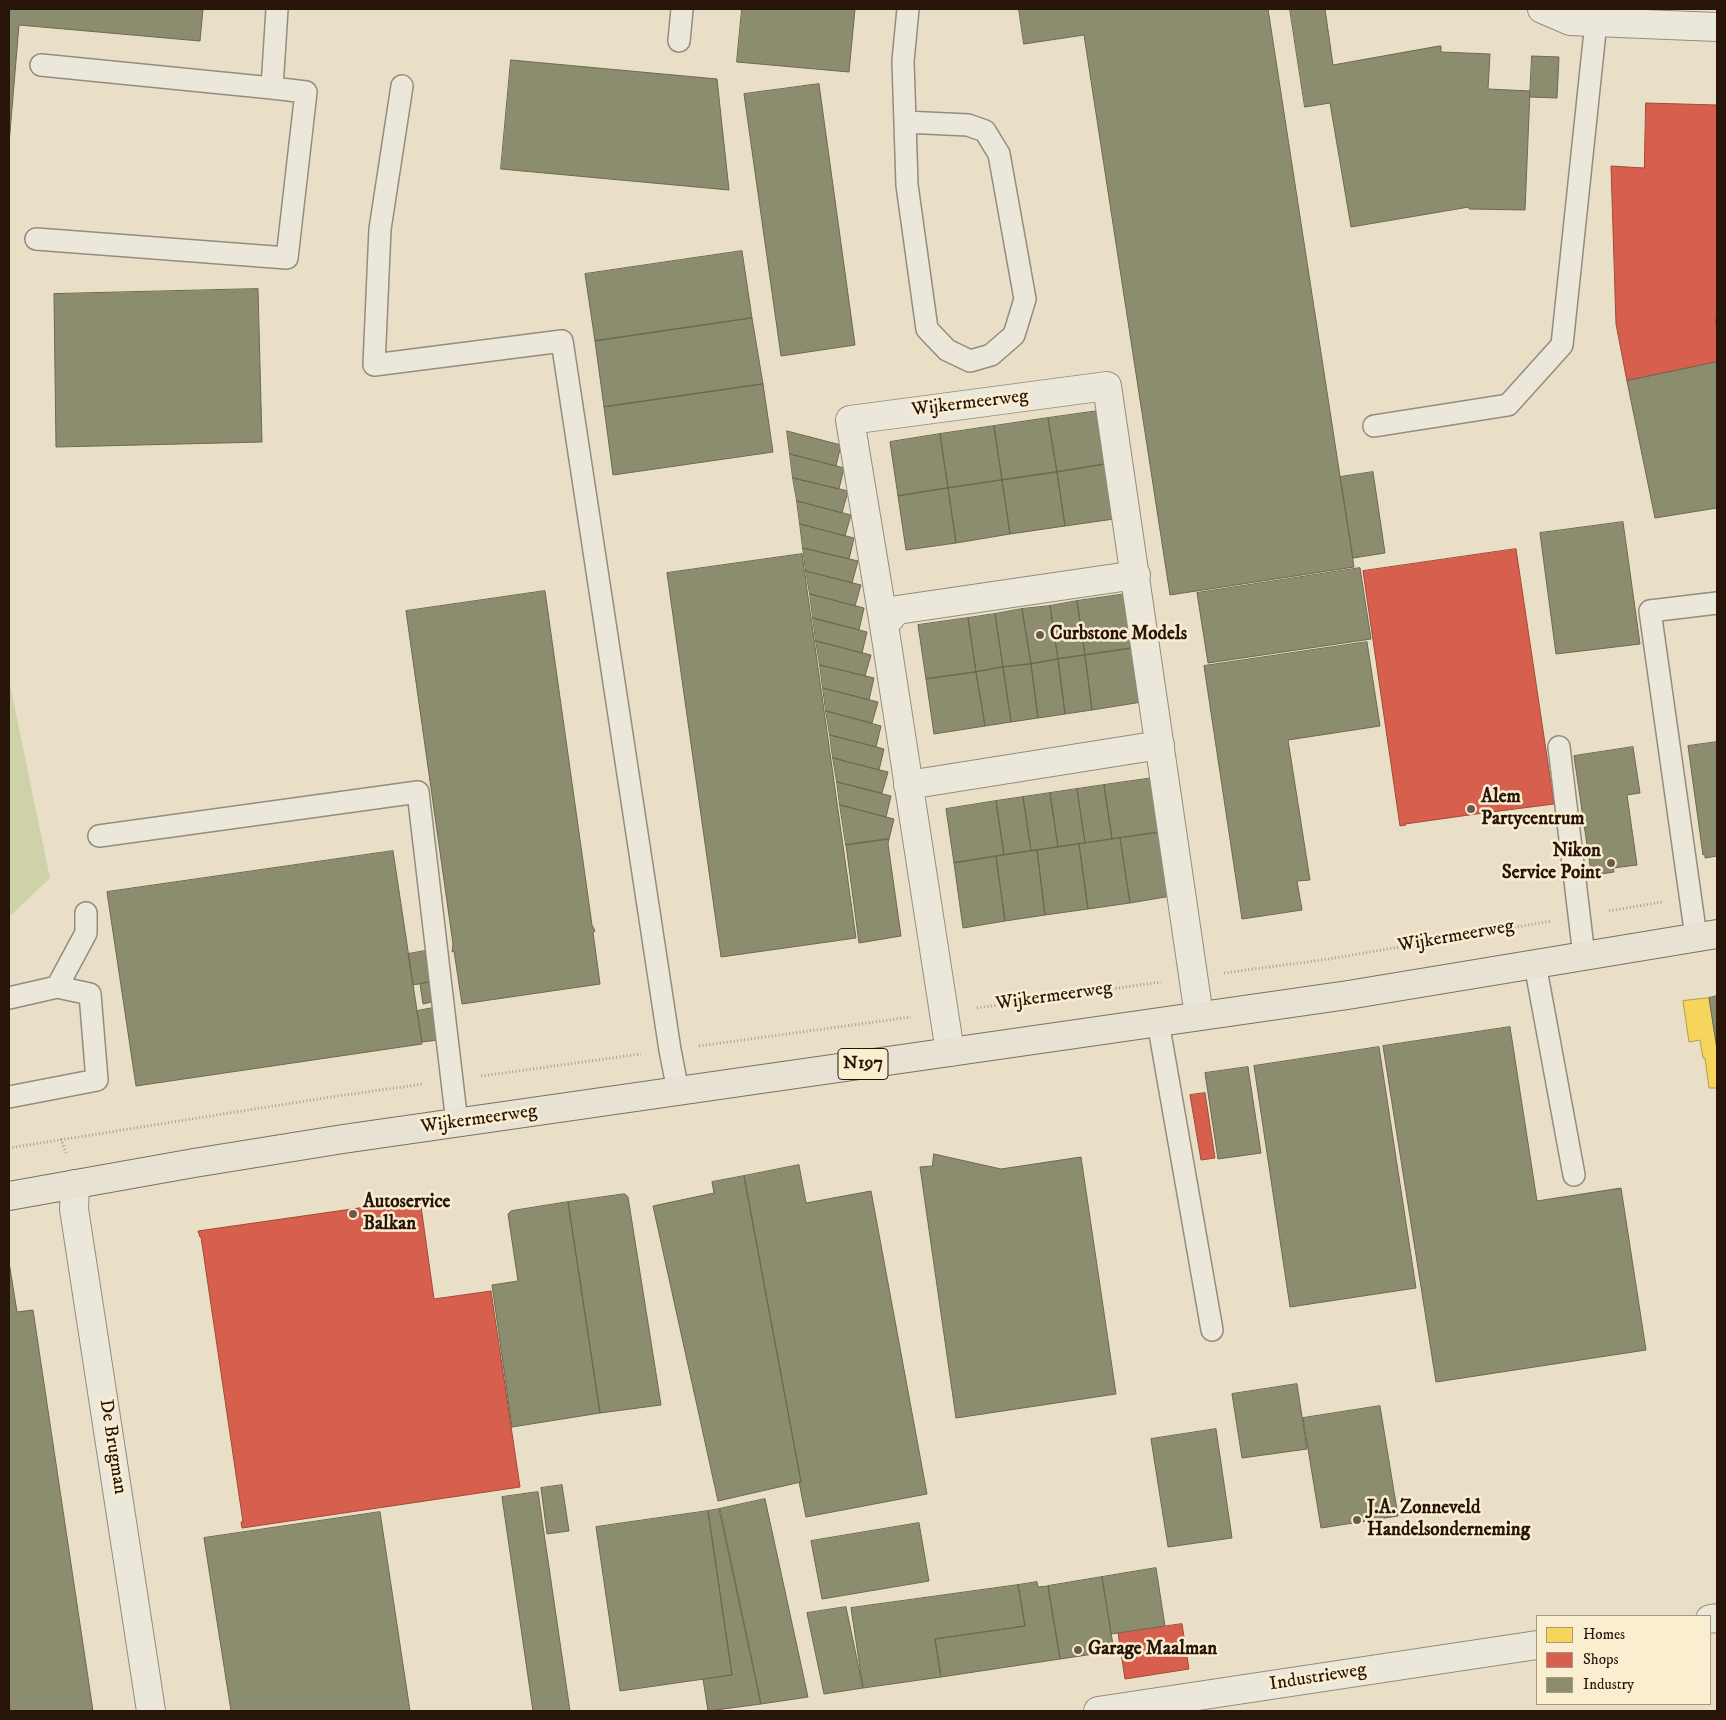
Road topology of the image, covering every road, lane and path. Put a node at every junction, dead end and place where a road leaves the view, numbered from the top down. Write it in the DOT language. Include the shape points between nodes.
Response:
graph roads {
  1 [pos="277,9"];
  2 [pos="682,9"];
  3 [pos="908,9"];
  4 [pos="1542,9"];
  5 [pos="1596,22"];
  6 [pos="1717,27"];
  7 [pos="679,41"];
  8 [pos="41,65"];
  9 [pos="402,86"];
  10 [pos="272,88"];
  11 [pos="905,122"];
  12 [pos="36,239"];
  13 [pos="1374,426"];
  14 [pos="1136,575"];
  15 [pos="1717,603"];
  16 [pos="884,625"];
  17 [pos="1160,745"];
  18 [pos="1559,747"];
  19 [pos="908,785"];
  20 [pos="99,836"];
  21 [pos="1690,898"];
  22 [pos="86,913"];
  23 [pos="1579,916"];
  24 [pos="1707,936"];
  25 [pos="1584,956"];
  26 [pos="1535,964"];
  27 [pos="1194,978"];
  28 [pos="57,987"];
  29 [pos="9,998"];
  30 [pos="943,1012"];
  31 [pos="1199,1016"];
  32 [pos="1158,1022"];
  33 [pos="670,1050"];
  34 [pos="950,1052"];
  35 [pos="451,1080"];
  36 [pos="678,1091"];
  37 [pos="9,1097"];
  38 [pos="457,1123"];
  39 [pos="9,1148"];
  40 [pos="1574,1175"];
  41 [pos="76,1184"];
  42 [pos="9,1196"];
  43 [pos="1212,1330"];
  44 [pos="1536,1645"];
  45 [pos="151,1711"];
  46 [pos="1098,1711"];
  1 -- 10 [label="lane"];
  2 -- 7 [label="lane"];
  3 -- 11 [label="lane" via="903,61"];
  4 -- 5 [label="street" via="1570,22"];
  5 -- 6 [label="street"];
  5 -- 13 [label="lane" via="1562,345 1508,405"];
  8 -- 10 [label="lane"];
  9 -- 33 [label="lane" via="380,229 374,365 562,341"];
  10 -- 12 [label="lane" via="306,92 287,258"];
  11 -- 11 [label="lane" via="907,185 927,329 947,350 970,361 990,356 1014,334 1025,299 999,154 985,131 968,125"];
  14 -- 16 [label="street" via="897,610"];
  14 -- 16 [label="street, Wijkermeerweg" via="1107,386 850,420"];
  14 -- 17 [label="street, Wijkermeerweg"];
  15 -- 21 [label="lane" via="1650,611"];
  16 -- 19 [label="street, Wijkermeerweg"];
  17 -- 19 [label="street"];
  17 -- 27 [label="street, Wijkermeerweg"];
  18 -- 23 [label="lane"];
  19 -- 30 [label="street, Wijkermeerweg"];
  20 -- 35 [label="lane" via="418,792"];
  21 -- 23 [label="path, Wijkermeerweg"];
  21 -- 24 [label="lane"];
  22 -- 28 [label="lane" via="86,933"];
  23 -- 25 [label="lane"];
  23 -- 27 [label="path, Wijkermeerweg" via="1329,959"];
  24 -- 25 [label="main road, Wijkermeerweg / N197"];
  25 -- 26 [label="main road, Wijkermeerweg / N197"];
  26 -- 31 [label="main road, Wijkermeerweg / N197"];
  26 -- 40 [label="lane"];
  27 -- 30 [label="path, Wijkermeerweg"];
  27 -- 31 [label="street, Wijkermeerweg"];
  28 -- 29 [label="lane"];
  28 -- 37 [label="lane" via="90,994 97,1080"];
  30 -- 33 [label="path, Wijkermeerweg"];
  30 -- 34 [label="street, Wijkermeerweg"];
  31 -- 32 [label="main road, Wijkermeerweg / N197"];
  32 -- 34 [label="main road, Wijkermeerweg / N197"];
  32 -- 43 [label="lane"];
  33 -- 35 [label="path, Wijkermeerweg"];
  33 -- 36 [label="lane"];
  34 -- 36 [label="main road, Wijkermeerweg / N197"];
  35 -- 38 [label="lane"];
  35 -- 39 [label="path, Wijkermeerweg"];
  36 -- 38 [label="main road, Wijkermeerweg / N197"];
  38 -- 41 [label="main road, Wijkermeerweg / N197"];
  41 -- 42 [label="main road, Wijkermeerweg / N197"];
  41 -- 45 [label="street, De Brugman" via="74,1209"];
  44 -- 46 [label="street, Industrieweg"];
}
